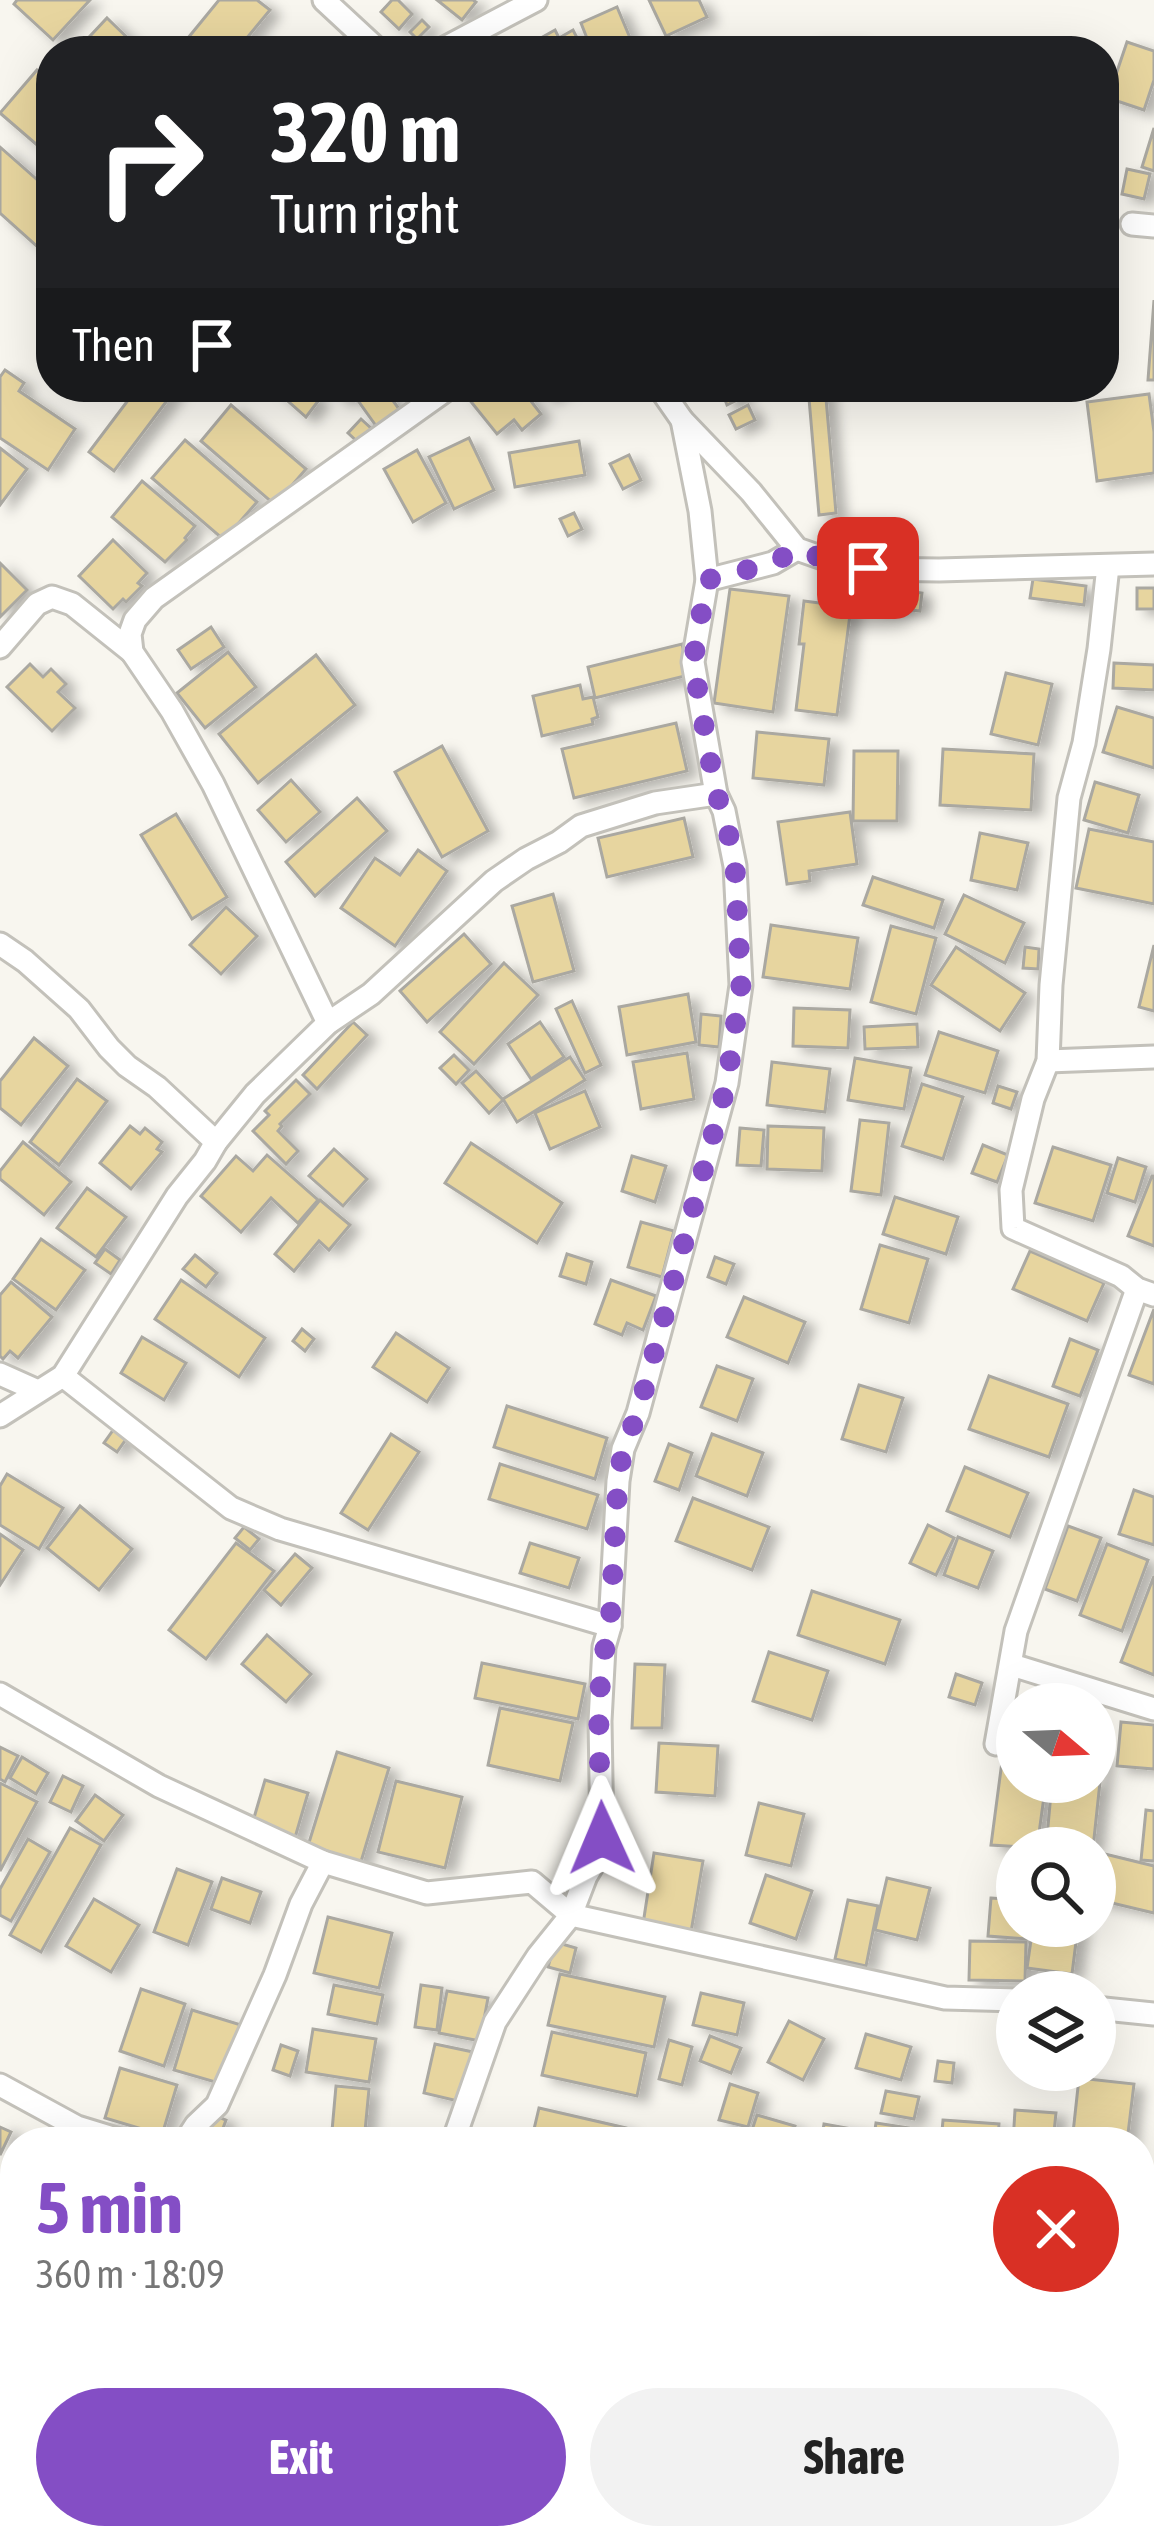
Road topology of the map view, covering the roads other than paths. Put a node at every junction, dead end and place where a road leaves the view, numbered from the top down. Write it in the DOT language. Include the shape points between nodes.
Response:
graph roads {
  1 [pos="324,0"];
  2 [pos="536,0"];
  3 [pos="363,36"];
  4 [pos="468,36"];
  5 [pos="429,402"];
  6 [pos="669,402"];
  7 [pos="682,420"];
  8 [pos="797,549"];
  9 [pos="1154,564"];
  10 [pos="1108,566"];
  11 [pos="707,580"];
  12 [pos="0,647"];
  13 [pos="132,652"];
  14 [pos="716,794"];
  15 [pos="0,944"];
  16 [pos="328,1023"];
  17 [pos="1154,1057"];
  18 [pos="1048,1061"];
  19 [pos="217,1142"];
  20 [pos="1146,1292"];
  21 [pos="0,1374"];
  22 [pos="63,1376"];
  23 [pos="38,1391"];
  24 [pos="0,1416"];
  25 [pos="610,1626"];
  26 [pos="1012,1665"];
  27 [pos="1008,1683"];
  28 [pos="0,1694"];
  29 [pos="1154,1708"];
  30 [pos="323,1862"];
  31 [pos="572,1915"];
  32 [pos="996,1999"];
  33 [pos="1116,2010"];
  34 [pos="1154,2014"];
  35 [pos="0,2085"];
  36 [pos="76,2127"];
  37 [pos="195,2127"];
  38 [pos="458,2127"];
  1 -- 3 [label="street"];
  2 -- 4 [label="street"];
  5 -- 13 [label="street" via="154,598 134,620"];
  6 -- 7 [label="street"];
  7 -- 8 [label="street"];
  7 -- 11 [label="street"];
  8 -- 10 [label="street" via="860,571"];
  8 -- 11 [label="street"];
  9 -- 10 [label="street"];
  10 -- 18 [label="street" via="1069,798"];
  11 -- 14 [label="street" via="693,662"];
  12 -- 13 [label="street" via="52,597"];
  13 -- 16 [label="street" via="213,784"];
  14 -- 16 [label="street" via="581,826 494,881"];
  14 -- 25 [label="street" via="735,866 741,985 727,1083 623,1449"];
  15 -- 19 [label="street"];
  16 -- 19 [label="street"];
  17 -- 18 [label="street"];
  18 -- 20 [label="street" via="1011,1190 1012,1228"];
  19 -- 22 [label="street"];
  20 -- 26 [label="street" via="1016,1631"];
  21 -- 23 [label="street"];
  22 -- 23 [label="street"];
  22 -- 25 [label="street" via="231,1508"];
  23 -- 24 [label="street"];
  25 -- 31 [label="street" via="600,1721 602,1838"];
  26 -- 27 [label="street"];
  26 -- 29 [label="street"];
  28 -- 30 [label="street" via="159,1786"];
  30 -- 31 [label="street" via="428,1893 532,1882"];
  30 -- 37 [label="street" via="217,2105"];
  31 -- 32 [label="street" via="945,1998"];
  31 -- 38 [label="street" via="495,2022"];
  33 -- 34 [label="street"];
  35 -- 36 [label="street"];
}
